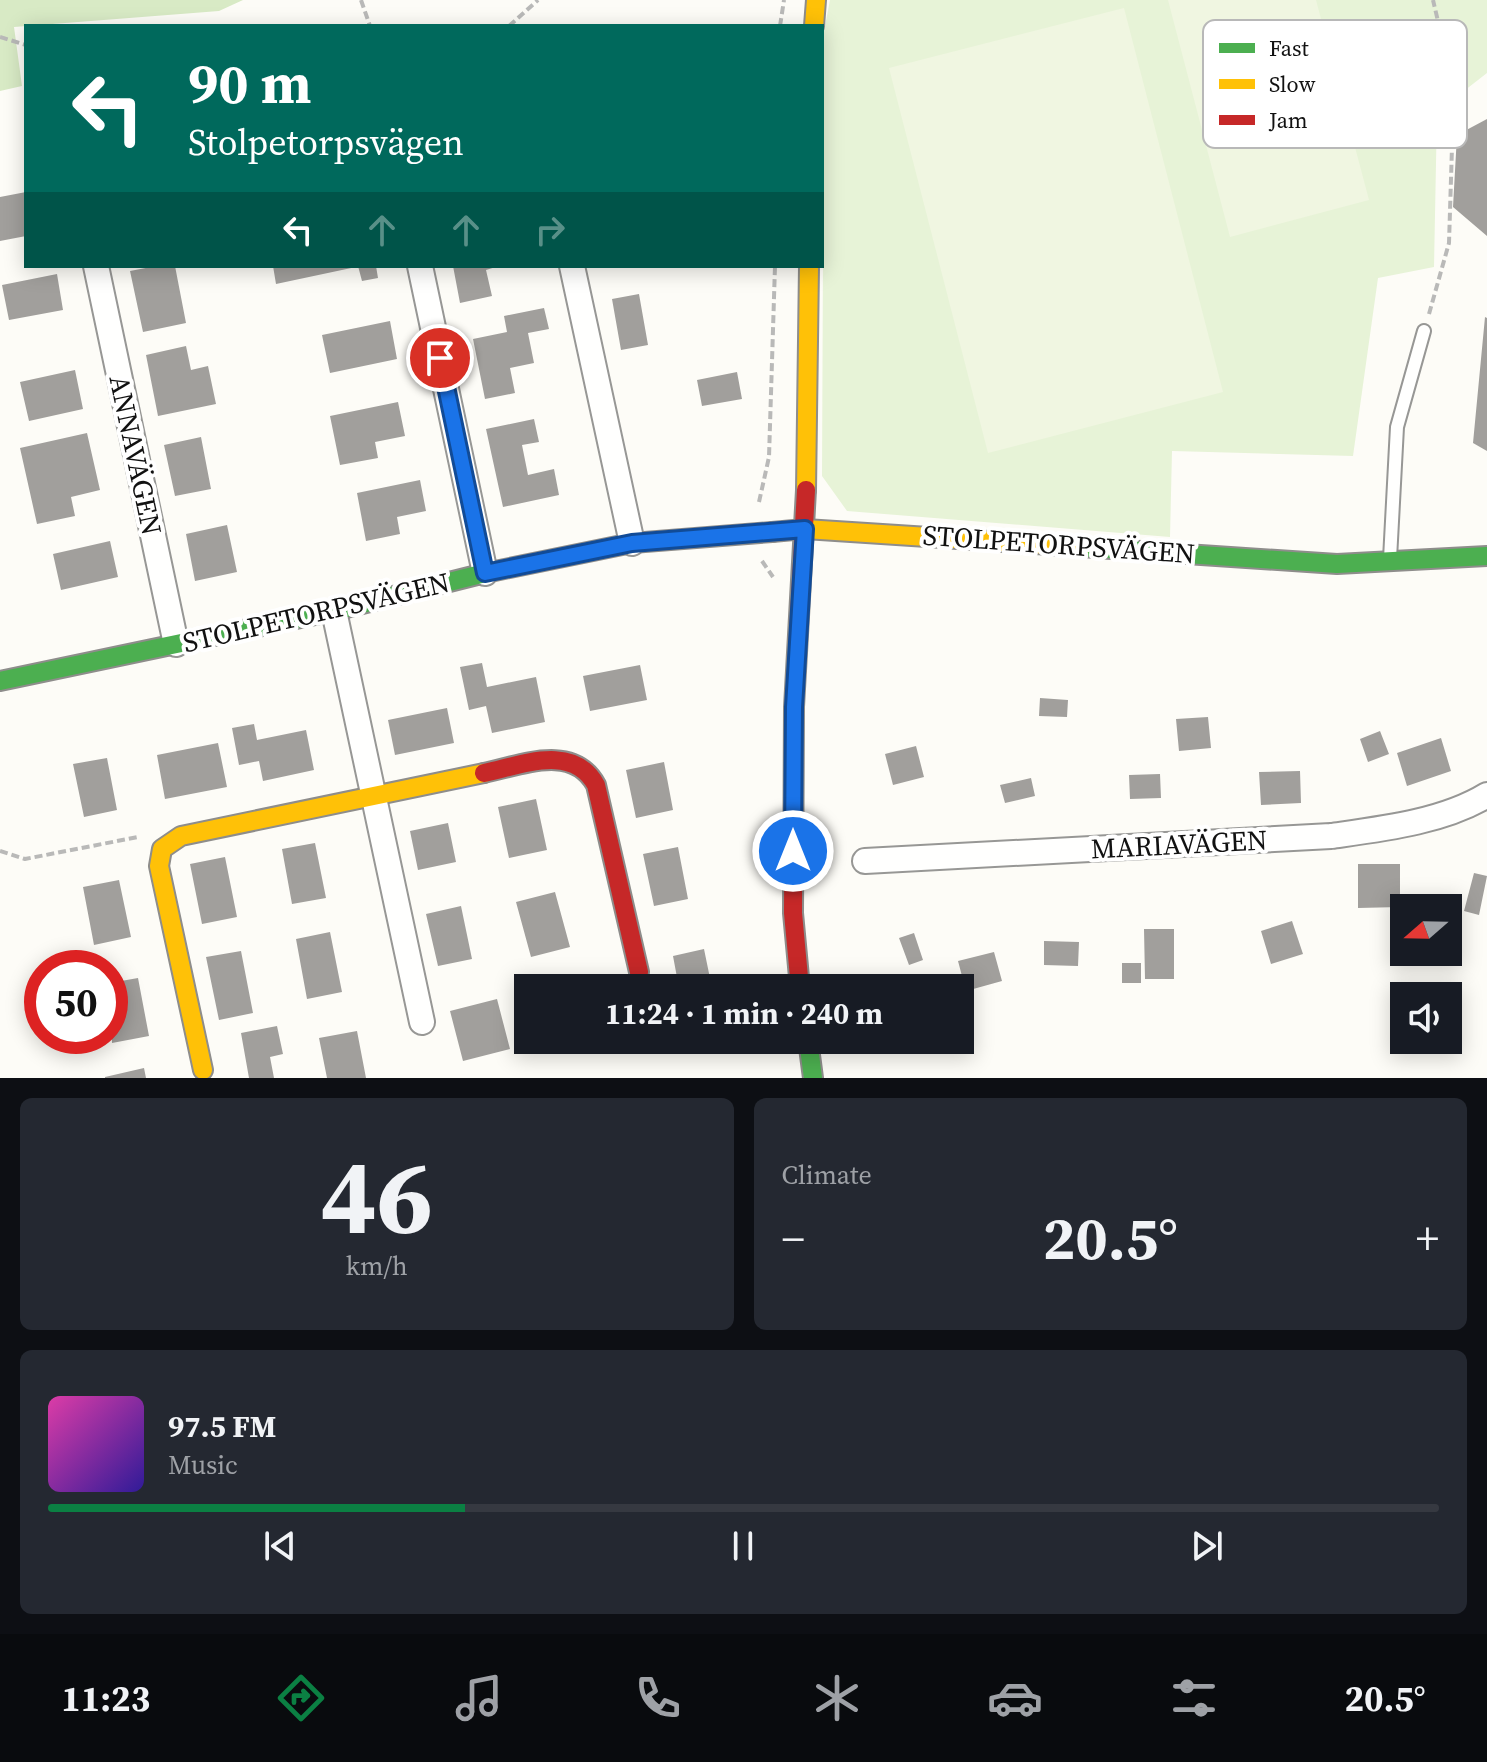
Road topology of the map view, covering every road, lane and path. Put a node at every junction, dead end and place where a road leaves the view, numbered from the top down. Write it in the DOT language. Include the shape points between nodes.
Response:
graph roads {
  1 [pos="361,0"];
  2 [pos="538,0"];
  3 [pos="784,0"];
  4 [pos="816,0"];
  5 [pos="1433,0"];
  6 [pos="1438,20"];
  7 [pos="369,24"];
  8 [pos="511,24"];
  9 [pos="780,24"];
  10 [pos="814,24"];
  11 [pos="0,37"];
  12 [pos="24,44"];
  13 [pos="1452,148"];
  14 [pos="96,268"];
  15 [pos="420,268"];
  16 [pos="572,268"];
  17 [pos="809,268"];
  18 [pos="1424,331"];
  19 [pos="805,529"];
  20 [pos="632,543"];
  21 [pos="1487,556"];
  22 [pos="1390,562"];
  23 [pos="485,573"];
  24 [pos="334,611"];
  25 [pos="176,644"];
  26 [pos="0,681"];
  27 [pos="376,795"];
  28 [pos="1487,795"];
  29 [pos="162,849"];
  30 [pos="0,851"];
  31 [pos="865,861"];
  32 [pos="639,972"];
  33 [pos="799,974"];
  34 [pos="422,1022"];
  35 [pos="810,1054"];
  36 [pos="203,1070"];
  37 [pos="813,1078"];
  1 -- 7 [label="path"];
  2 -- 8 [label="path"];
  3 -- 9 [label="path"];
  4 -- 10 [label="street"];
  5 -- 6 [label="path"];
  11 -- 12 [label="path"];
  13 -- 18 [label="path" via="1449,243"];
  14 -- 25 [label="street, ANNAVÄGEN"];
  15 -- 23 [label="street"];
  16 -- 20 [label="street"];
  17 -- 19 [label="street"];
  18 -- 22 [label="lane" via="1393,455"];
  19 -- 20 [label="street, STOLPETORPSVÄGEN"];
  19 -- 22 [label="street, STOLPETORPSVÄGEN" via="1337,564"];
  19 -- 33 [label="street" via="794,718 793,913"];
  20 -- 23 [label="street, STOLPETORPSVÄGEN"];
  21 -- 22 [label="street, STOLPETORPSVÄGEN"];
  23 -- 24 [label="street, STOLPETORPSVÄGEN"];
  24 -- 25 [label="street, STOLPETORPSVÄGEN"];
  24 -- 27 [label="street"];
  25 -- 26 [label="street, STOLPETORPSVÄGEN"];
  27 -- 29 [label="street" via="181,836"];
  27 -- 32 [label="street" via="555,758 590,772"];
  27 -- 34 [label="street"];
  28 -- 31 [label="street, MARIAVÄGEN" via="1471,805 1396,825 1331,836"];
  29 -- 30 [label="path" via="142,837 25,859"];
  29 -- 36 [label="street" via="159,866"];
  35 -- 37 [label="street"];
}
